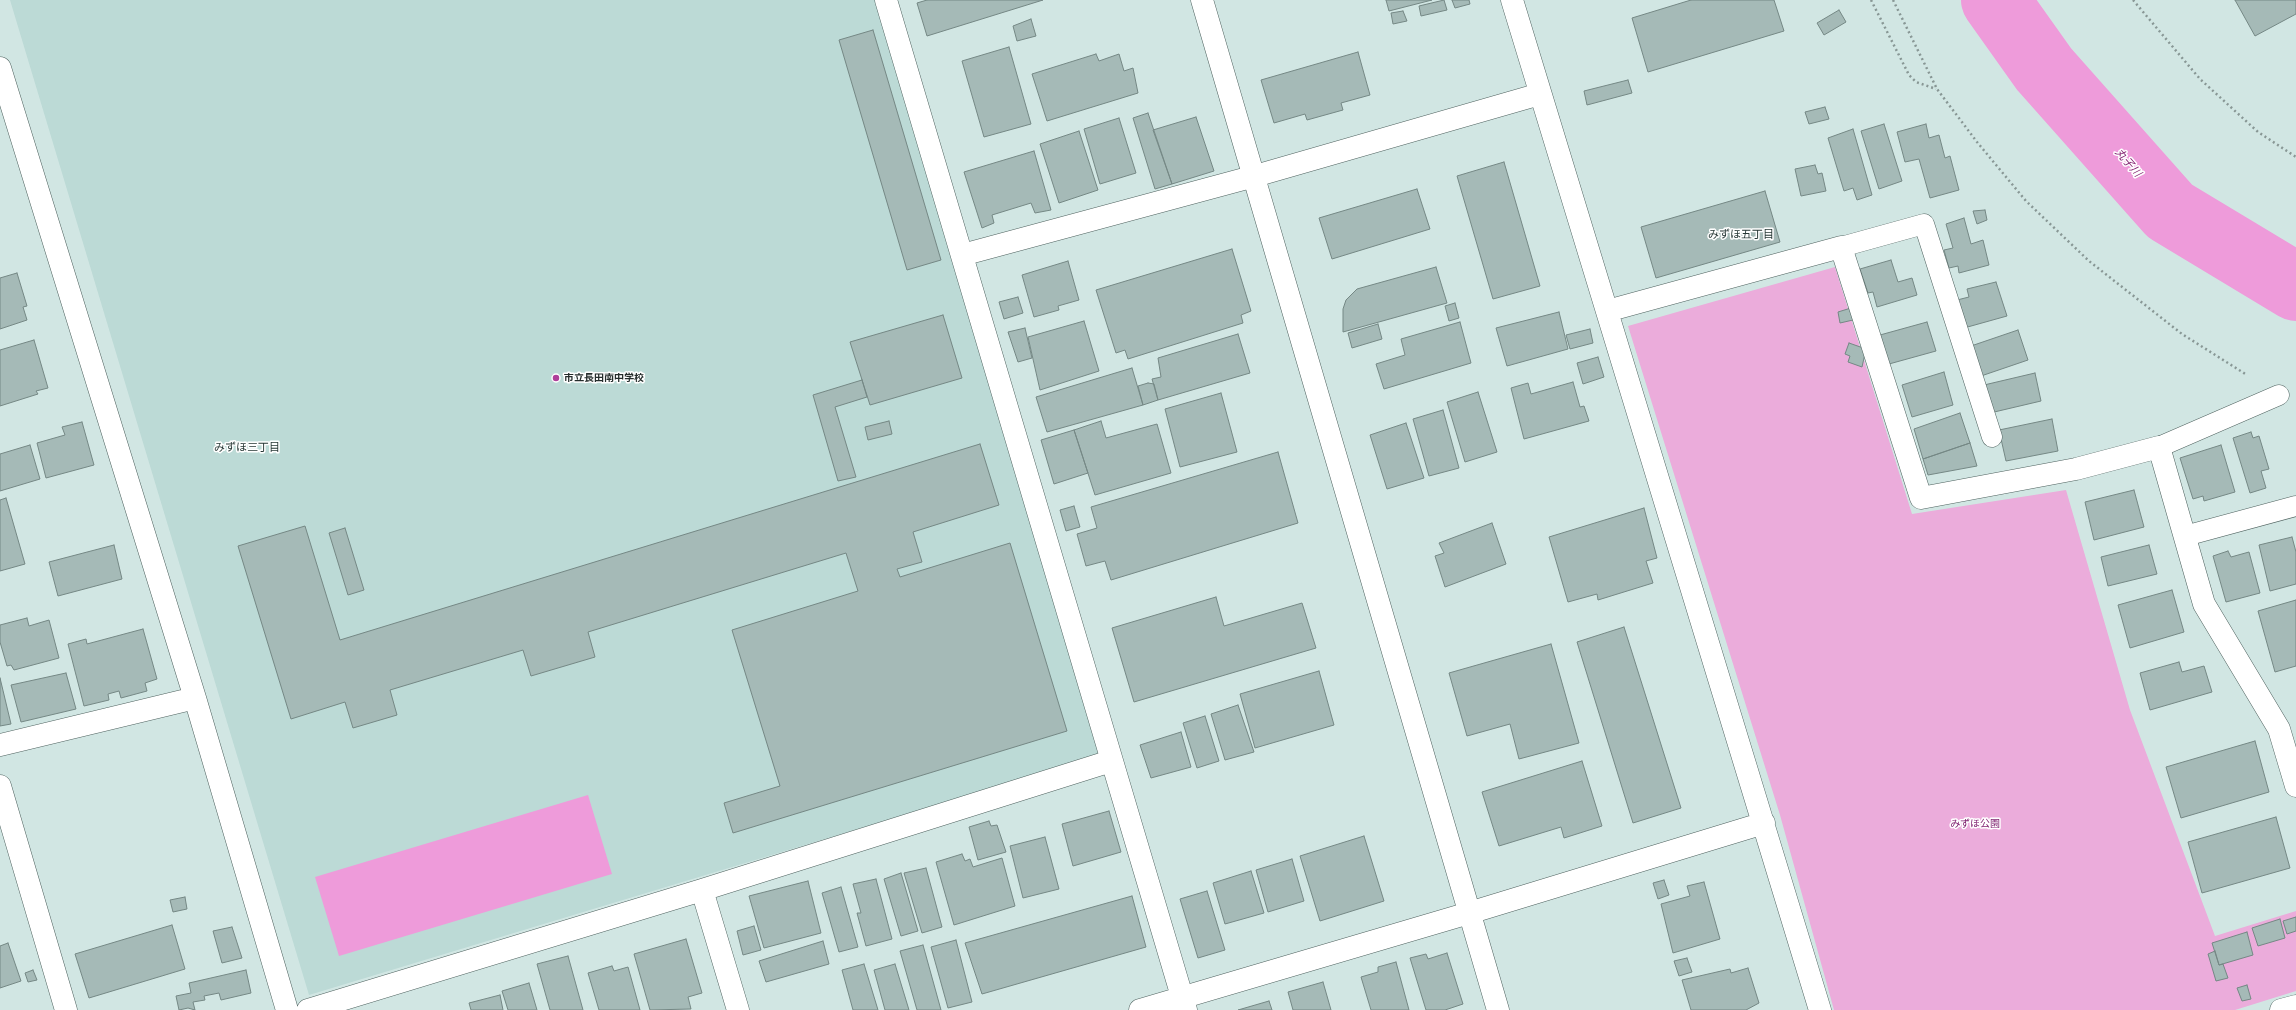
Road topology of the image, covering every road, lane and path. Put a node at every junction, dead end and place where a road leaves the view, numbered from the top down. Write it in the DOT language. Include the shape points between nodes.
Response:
graph roads {
  1 [pos="886,0"];
  2 [pos="1202,0"];
  3 [pos="1512,0"];
  4 [pos="1870,0"];
  5 [pos="1893,0"];
  6 [pos="2133,0"];
  7 [pos="0,68"];
  8 [pos="1937,89"];
  9 [pos="1540,94"];
  10 [pos="2296,157"];
  11 [pos="1255,176"];
  12 [pos="1841,247"];
  13 [pos="962,255"];
  14 [pos="1607,311"];
  15 [pos="2279,395"];
  16 [pos="1992,437"];
  17 [pos="2159,447"];
  18 [pos="2296,506"];
  19 [pos="2185,536"];
  20 [pos="195,698"];
  21 [pos="0,745"];
  22 [pos="1110,761"];
  23 [pos="0,786"];
  24 [pos="2296,786"];
  25 [pos="1764,823"];
  26 [pos="702,890"];
  27 [pos="1469,913"];
  28 [pos="1184,1004"];
  29 [pos="2296,1006"];
  30 [pos="66,1010"];
  31 [pos="287,1010"];
  32 [pos="308,1010"];
  33 [pos="738,1010"];
  34 [pos="1140,1010"];
  35 [pos="1498,1010"];
  36 [pos="1820,1010"];
  37 [pos="2281,1010"];
  1 -- 13 [label="street"];
  2 -- 11 [label="street"];
  3 -- 9 [label="street"];
  4 -- 8 [label="path" via="1909,75 1916,82"];
  5 -- 8 [label="path"];
  6 -- 10 [label="path" via="2200,79 2258,132"];
  7 -- 20 [label="street"];
  8 -- 15 [label="path" via="2026,201 2089,261 2182,334"];
  9 -- 11 [label="street"];
  9 -- 14 [label="street"];
  11 -- 13 [label="street"];
  11 -- 27 [label="street"];
  12 -- 14 [label="street"];
  12 -- 16 [label="lane" via="1924,224"];
  12 -- 17 [label="street" via="1921,498 2076,469"];
  13 -- 22 [label="street"];
  14 -- 25 [label="street"];
  15 -- 17 [label="lane"];
  17 -- 19 [label="street"];
  18 -- 19 [label="lane"];
  19 -- 24 [label="street" via="2204,604 2279,729"];
  20 -- 21 [label="street"];
  20 -- 31 [label="street"];
  22 -- 26 [label="street"];
  22 -- 28 [label="street"];
  23 -- 30 [label="street"];
  25 -- 27 [label="street"];
  25 -- 36 [label="street"];
  26 -- 32 [label="street"];
  26 -- 33 [label="street"];
  27 -- 28 [label="street"];
  27 -- 35 [label="street"];
  28 -- 34 [label="street"];
  29 -- 37 [label="street"];
}
